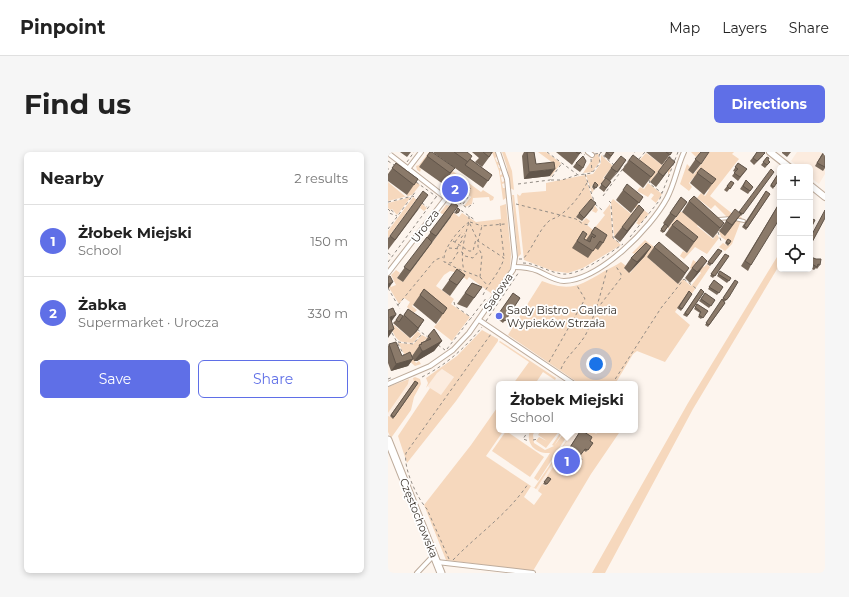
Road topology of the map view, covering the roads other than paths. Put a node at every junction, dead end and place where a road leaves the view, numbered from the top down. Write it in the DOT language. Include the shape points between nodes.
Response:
graph roads {
  1 [pos="421,152"];
  2 [pos="498,152"];
  3 [pos="684,152"];
  4 [pos="770,152"];
  5 [pos="388,153"];
  6 [pos="784,164"];
  7 [pos="408,168"];
  8 [pos="813,187"];
  9 [pos="825,197"];
  10 [pos="718,220"];
  11 [pos="744,221"];
  12 [pos="514,267"];
  13 [pos="388,272"];
  14 [pos="479,320"];
  15 [pos="570,381"];
  16 [pos="388,384"];
  17 [pos="388,440"];
  18 [pos="434,554"];
  19 [pos="437,562"];
  20 [pos="417,573"];
  21 [pos="442,573"];
  22 [pos="533,573"];
  1 -- 7 [label="street"];
  2 -- 12 [label="street, Sadowa" via="507,179 513,229"];
  3 -- 12 [label="street" via="665,202 627,249 586,275 571,280 560,281 538,271"];
  4 -- 6 [label="main road"];
  5 -- 7 [label="street, Urocza"];
  7 -- 13 [label="street, Urocza" via="446,198"];
  8 -- 9 [label="main road"];
  10 -- 11 [label="lane" via="728,218"];
  12 -- 14 [label="street, Sadowa"];
  14 -- 15 [label="street"];
  14 -- 16 [label="street, Sadowa" via="462,341 441,359"];
  17 -- 18 [label="main road, Częstochowska"];
  18 -- 19 [label="main road, Częstochowska"];
  18 -- 20 [label="street"];
  19 -- 21 [label="main road, Częstochowska"];
  19 -- 22 [label="street"];
}
